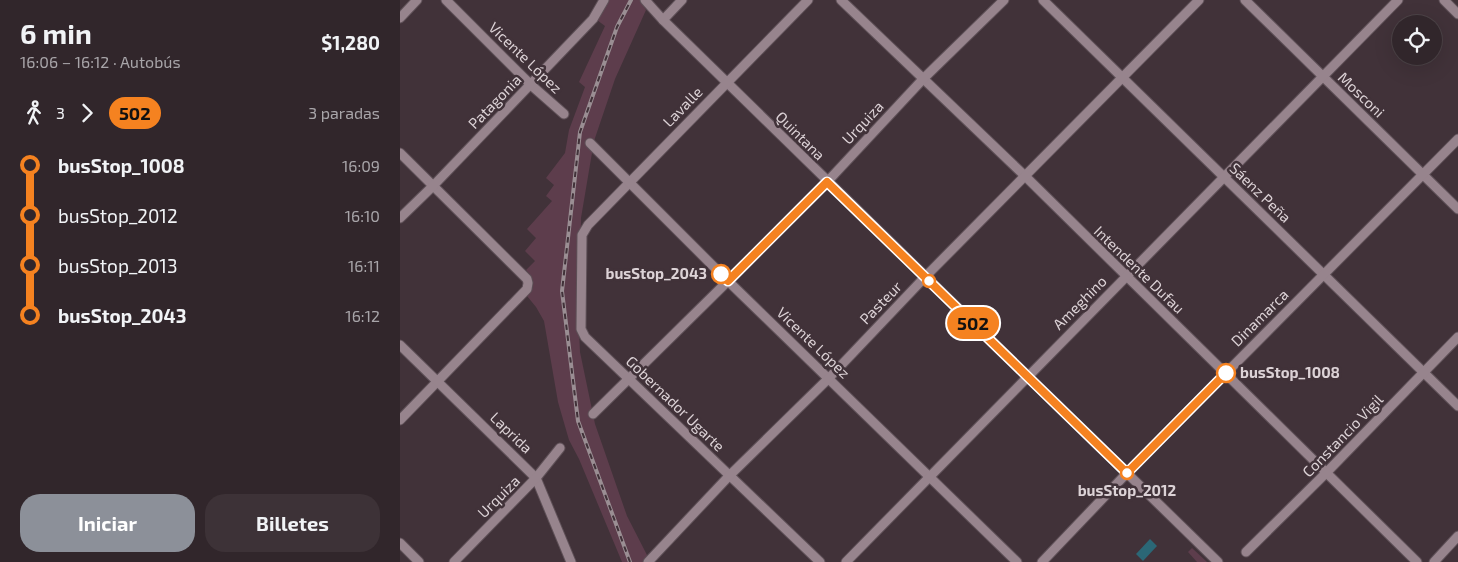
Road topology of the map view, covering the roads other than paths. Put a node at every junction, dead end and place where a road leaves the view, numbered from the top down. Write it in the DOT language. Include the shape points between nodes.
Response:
graph roads {
  1 [pos="417,0"];
  2 [pos="446,0"];
  3 [pos="604,0"];
  4 [pos="644,0"];
  5 [pos="682,0"];
  6 [pos="808,0"];
  7 [pos="841,0"];
  8 [pos="1004,0"];
  9 [pos="1043,0"];
  10 [pos="1199,0"];
  11 [pos="1245,0"];
  12 [pos="1398,0"];
  13 [pos="1444,0"];
  14 [pos="1458,14"];
  15 [pos="400,18"];
  16 [pos="663,20"];
  17 [pos="1122,77"];
  18 [pos="924,78"];
  19 [pos="1323,78"];
  20 [pos="726,82"];
  21 [pos="531,85"];
  22 [pos="564,114"];
  23 [pos="1458,138"];
  24 [pos="590,143"];
  25 [pos="400,153"];
  26 [pos="1423,174"];
  27 [pos="1024,176"];
  28 [pos="1224,177"];
  29 [pos="629,182"];
  30 [pos="827,182"];
  31 [pos="433,186"];
  32 [pos="1458,209"];
  33 [pos="400,218"];
  34 [pos="582,235"];
  35 [pos="1324,274"];
  36 [pos="925,277"];
  37 [pos="1126,277"];
  38 [pos="728,281"];
  39 [pos="1458,337"];
  40 [pos="400,345"];
  41 [pos="1424,372"];
  42 [pos="1226,373"];
  43 [pos="1028,376"];
  44 [pos="629,378"];
  45 [pos="830,378"];
  46 [pos="438,381"];
  47 [pos="1458,406"];
  48 [pos="593,414"];
  49 [pos="400,420"];
  50 [pos="560,448"];
  51 [pos="1127,473"];
  52 [pos="1326,473"];
  53 [pos="729,476"];
  54 [pos="930,477"];
  55 [pos="536,478"];
  56 [pos="1458,536"];
  57 [pos="400,543"];
  58 [pos="1246,552"];
  59 [pos="652,560"];
  60 [pos="419,562"];
  61 [pos="454,562"];
  62 [pos="571,562"];
  63 [pos="820,562"];
  64 [pos="846,562"];
  65 [pos="1017,562"];
  66 [pos="1042,562"];
  67 [pos="1218,562"];
  68 [pos="1417,562"];
  69 [pos="1434,562"];
  1 -- 15 [label="street"];
  2 -- 21 [label="street, Vicente López"];
  3 -- 21 [label="street, Patagonia" via="592,19"];
  4 -- 16 [label="street, Quintana"];
  5 -- 16 [label="street"];
  6 -- 20 [label="street, Lavalle"];
  7 -- 18 [label="street, Intendente Dufau"];
  8 -- 18 [label="street, Urquiza"];
  9 -- 17 [label="street, Sáenz Peña"];
  10 -- 17 [label="street, Pasteur"];
  11 -- 19 [label="street, Mosconi"];
  12 -- 19 [label="street, Ameghino"];
  13 -- 14 [label="street"];
  16 -- 20 [label="street, Quintana"];
  17 -- 27 [label="street, Pasteur"];
  17 -- 28 [label="street, Sáenz Peña"];
  18 -- 27 [label="street, Intendente Dufau"];
  18 -- 30 [label="street, Urquiza"];
  19 -- 26 [label="street, Mosconi"];
  19 -- 28 [label="street, Ameghino"];
  20 -- 29 [label="street, Lavalle"];
  20 -- 30 [label="street, Quintana"];
  21 -- 22 [label="street, Vicente López"];
  21 -- 31 [label="street, Patagonia"];
  23 -- 26 [label="street, Dinamarca"];
  24 -- 29 [label="street, Vicente López"];
  25 -- 31 [label="street"];
  26 -- 32 [label="street, Mosconi"];
  26 -- 35 [label="street, Dinamarca"];
  27 -- 36 [label="street, Pasteur"];
  27 -- 37 [label="street, Intendente Dufau"];
  28 -- 35 [label="street, Sáenz Peña"];
  28 -- 37 [label="street, Ameghino"];
  29 -- 34 [label="street, Lavalle" via="588,224"];
  29 -- 38 [label="street, Vicente López"];
  30 -- 36 [label="street, Quintana"];
  30 -- 38 [label="street, Urquiza"];
  31 -- 33 [label="street, Patagonia"];
  31 -- 46 [label="street" via="528,283 527,289"];
  34 -- 44 [label="street, Gobernador Ugarte" via="581,329 585,337"];
  35 -- 41 [label="street, Sáenz Peña"];
  35 -- 42 [label="street, Dinamarca"];
  36 -- 43 [label="street, Quintana"];
  36 -- 45 [label="street, Pasteur"];
  37 -- 42 [label="street, Intendente Dufau"];
  37 -- 43 [label="street, Ameghino"];
  38 -- 44 [label="street, Urquiza"];
  38 -- 45 [label="street, Vicente López"];
  39 -- 41 [label="street, Constancio Vigil"];
  40 -- 46 [label="street, Laprida"];
  41 -- 47 [label="street, Sáenz Peña"];
  41 -- 52 [label="street, Constancio Vigil"];
  42 -- 51 [label="street, Dinamarca"];
  42 -- 52 [label="street, Intendente Dufau"];
  43 -- 51 [label="street, Quintana"];
  43 -- 54 [label="street, Ameghino"];
  44 -- 48 [label="street, Urquiza"];
  44 -- 53 [label="street, Gobernador Ugarte"];
  45 -- 53 [label="street, Pasteur"];
  45 -- 54 [label="street, Vicente López"];
  46 -- 49 [label="street"];
  46 -- 55 [label="street, Laprida"];
  50 -- 55 [label="street, Urquiza"];
  51 -- 66 [label="street, Dinamarca"];
  51 -- 67 [label="street, Quintana"];
  52 -- 58 [label="street, Constancio Vigil"];
  52 -- 68 [label="street, Intendente Dufau"];
  53 -- 59 [label="street, Pasteur"];
  53 -- 63 [label="street, Gobernador Ugarte"];
  54 -- 64 [label="street, Ameghino"];
  54 -- 65 [label="street, Vicente López"];
  55 -- 61 [label="street, Urquiza"];
  55 -- 62 [label="street, Laprida"];
  56 -- 69 [label="street"];
  57 -- 60 [label="street"];
}
